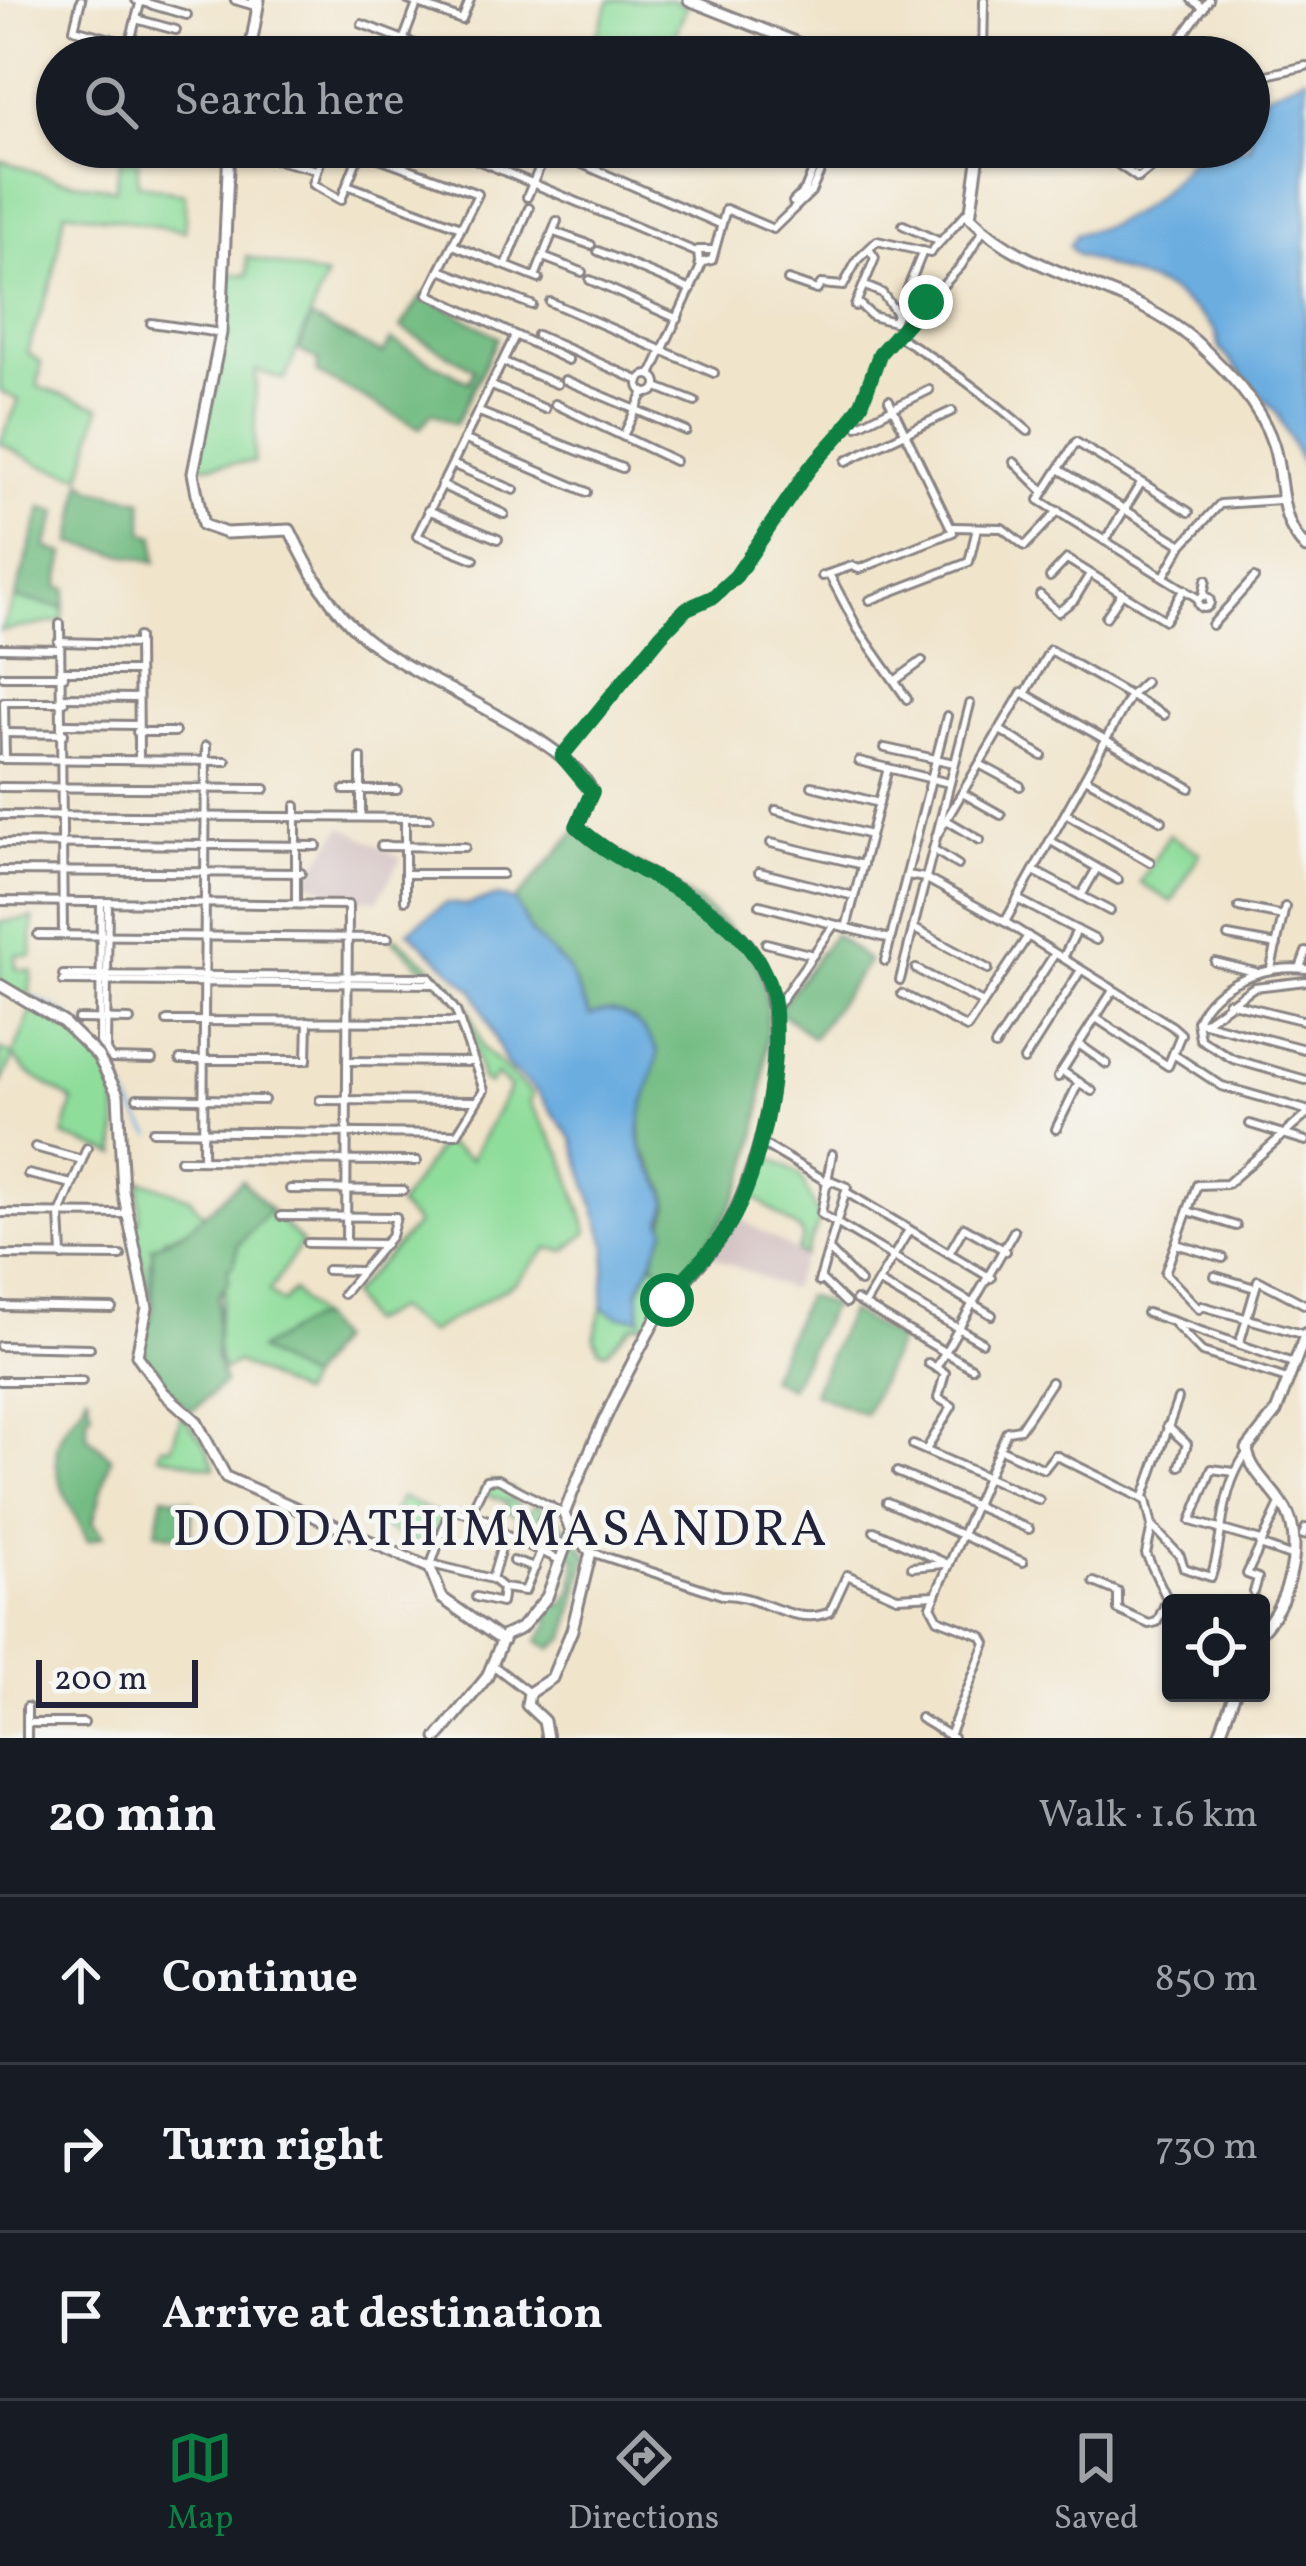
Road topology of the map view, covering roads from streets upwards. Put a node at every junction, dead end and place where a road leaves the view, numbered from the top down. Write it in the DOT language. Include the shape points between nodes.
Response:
graph roads {
  1 [pos="81,0"];
  2 [pos="139,0"];
  3 [pos="235,0"];
  4 [pos="256,0"];
  5 [pos="470,0"];
  6 [pos="688,0"];
  7 [pos="984,0"];
  8 [pos="1192,0"];
  9 [pos="1209,0"];
  10 [pos="412,2"];
  11 [pos="158,3"];
  12 [pos="1204,8"];
  13 [pos="188,15"];
  14 [pos="136,19"];
  15 [pos="362,24"];
  16 [pos="176,30"];
  17 [pos="98,36"];
  18 [pos="131,36"];
  19 [pos="252,36"];
  20 [pos="394,36"];
  21 [pos="405,36"];
  22 [pos="780,36"];
  23 [pos="983,36"];
  24 [pos="1184,36"];
  25 [pos="1306,66"];
  26 [pos="1270,75"];
  27 [pos="228,168"];
  28 [pos="309,168"];
  29 [pos="354,168"];
  30 [pos="410,168"];
  31 [pos="498,168"];
  32 [pos="538,168"];
  33 [pos="592,168"];
  34 [pos="819,168"];
  35 [pos="976,168"];
  36 [pos="317,170"];
  37 [pos="533,182"];
  38 [pos="347,185"];
  39 [pos="526,197"];
  40 [pos="530,208"];
  41 [pos="969,210"];
  42 [pos="557,221"];
  43 [pos="720,224"];
  44 [pos="903,226"];
  45 [pos="461,227"];
  46 [pos="983,231"];
  47 [pos="553,232"];
  48 [pos="939,242"];
  49 [pos="453,245"];
  50 [pos="711,250"];
  51 [pos="923,251"];
  52 [pos="697,252"];
  53 [pos="871,253"];
  54 [pos="543,257"];
  55 [pos="702,264"];
  56 [pos="506,265"];
  57 [pos="440,271"];
  58 [pos="582,272"];
  59 [pos="590,280"];
  60 [pos="788,280"];
  61 [pos="864,285"];
  62 [pos="691,290"];
  63 [pos="550,302"];
  64 [pos="532,305"];
  65 [pos="897,314"];
  66 [pos="678,319"];
  67 [pos="151,323"];
  68 [pos="220,333"];
  69 [pos="537,334"];
  70 [pos="896,335"];
  71 [pos="515,336"];
  72 [pos="663,352"];
  73 [pos="568,360"];
  74 [pos="503,362"];
  75 [pos="714,373"];
  76 [pos="651,375"];
  77 [pos="640,381"];
  78 [pos="492,386"];
  79 [pos="657,387"];
  80 [pos="929,390"];
  81 [pos="644,392"];
  82 [pos="694,402"];
  83 [pos="554,404"];
  84 [pos="891,404"];
  85 [pos="545,410"];
  86 [pos="635,410"];
  87 [pos="479,412"];
  88 [pos="952,412"];
  89 [pos="856,426"];
  90 [pos="1028,430"];
  91 [pos="686,431"];
  92 [pos="625,433"];
  93 [pos="905,434"];
  94 [pos="466,440"];
  95 [pos="675,461"];
  96 [pos="846,461"];
  97 [pos="1014,462"];
  98 [pos="454,465"];
  99 [pos="622,468"];
  100 [pos="1059,470"];
  101 [pos="1142,483"];
  102 [pos="441,485"];
  103 [pos="514,490"];
  104 [pos="587,492"];
  105 [pos="1044,493"];
  106 [pos="1281,500"];
  107 [pos="428,510"];
  108 [pos="1124,510"];
  109 [pos="1058,511"];
  110 [pos="1189,512"];
  111 [pos="504,514"];
  112 [pos="951,527"];
  113 [pos="977,528"];
  114 [pos="498,538"];
  115 [pos="1105,541"];
  116 [pos="1182,545"];
  117 [pos="1306,548"];
  118 [pos="474,559"];
  119 [pos="1090,574"];
  120 [pos="1163,576"];
  121 [pos="1049,577"];
  122 [pos="1254,578"];
  123 [pos="1205,580"];
  124 [pos="1184,589"];
  125 [pos="1122,593"];
  126 [pos="1040,595"];
  127 [pos="1201,598"];
  128 [pos="870,600"];
  129 [pos="1224,612"];
  130 [pos="1106,617"];
  131 [pos="60,624"];
  132 [pos="1212,625"];
  133 [pos="58,646"];
  134 [pos="0,649"];
  135 [pos="922,661"];
  136 [pos="137,671"];
  137 [pos="64,673"];
  138 [pos="3,676"];
  139 [pos="894,681"];
  140 [pos="1145,682"];
  141 [pos="1025,694"];
  142 [pos="1130,696"];
  143 [pos="137,698"];
  144 [pos="64,699"];
  145 [pos="907,699"];
  146 [pos="970,704"];
  147 [pos="947,716"];
  148 [pos="1164,716"];
  149 [pos="136,728"];
  150 [pos="64,729"];
  151 [pos="1000,730"];
  152 [pos="175,732"];
  153 [pos="4,733"];
  154 [pos="1108,742"];
  155 [pos="206,746"];
  156 [pos="562,756"];
  157 [pos="1042,756"];
  158 [pos="362,758"];
  159 [pos="2,759"];
  160 [pos="936,759"];
  161 [pos="64,760"];
  162 [pos="140,760"];
  163 [pos="206,761"];
  164 [pos="226,761"];
  165 [pos="859,761"];
  166 [pos="954,764"];
  167 [pos="980,764"];
  168 [pos="887,768"];
  169 [pos="931,779"];
  170 [pos="1087,779"];
  171 [pos="950,783"];
  172 [pos="812,786"];
  173 [pos="1019,786"];
  174 [pos="0,787"];
  175 [pos="64,788"];
  176 [pos="206,788"];
  177 [pos="1190,788"];
  178 [pos="265,789"];
  179 [pos="344,790"];
  180 [pos="361,790"];
  181 [pos="397,790"];
  182 [pos="964,794"];
  183 [pos="879,803"];
  184 [pos="296,806"];
  185 [pos="776,810"];
  186 [pos="1067,814"];
  187 [pos="0,815"];
  188 [pos="1001,815"];
  189 [pos="64,816"];
  190 [pos="206,817"];
  191 [pos="296,817"];
  192 [pos="361,818"];
  193 [pos="405,818"];
  194 [pos="430,818"];
  195 [pos="948,821"];
  196 [pos="1162,821"];
  197 [pos="870,835"];
  198 [pos="936,837"];
  199 [pos="980,840"];
  200 [pos="1051,842"];
  201 [pos="0,843"];
  202 [pos="771,843"];
  203 [pos="64,844"];
  204 [pos="205,845"];
  205 [pos="296,846"];
  206 [pos="317,846"];
  207 [pos="380,846"];
  208 [pos="405,846"];
  209 [pos="465,847"];
  210 [pos="933,849"];
  211 [pos="1150,862"];
  212 [pos="862,865"];
  213 [pos="958,865"];
  214 [pos="1096,868"];
  215 [pos="0,871"];
  216 [pos="64,871"];
  217 [pos="1034,871"];
  218 [pos="205,872"];
  219 [pos="759,872"];
  220 [pos="299,873"];
  221 [pos="405,874"];
  222 [pos="502,874"];
  223 [pos="907,874"];
  224 [pos="926,878"];
  225 [pos="1118,880"];
  226 [pos="854,896"];
  227 [pos="1081,896"];
  228 [pos="1018,899"];
  229 [pos="405,900"];
  230 [pos="0,902"];
  231 [pos="63,902"];
  232 [pos="105,902"];
  233 [pos="205,903"];
  234 [pos="296,904"];
  235 [pos="760,905"];
  236 [pos="1239,907"];
  237 [pos="1110,911"];
  238 [pos="1005,922"];
  239 [pos="834,925"];
  240 [pos="846,928"];
  241 [pos="913,928"];
  242 [pos="1077,931"];
  243 [pos="38,935"];
  244 [pos="63,935"];
  245 [pos="104,935"];
  246 [pos="1028,935"];
  247 [pos="205,936"];
  248 [pos="1228,936"];
  249 [pos="348,938"];
  250 [pos="388,938"];
  251 [pos="890,939"];
  252 [pos="1096,940"];
  253 [pos="766,943"];
  254 [pos="1276,945"];
  255 [pos="1306,952"];
  256 [pos="813,955"];
  257 [pos="1059,956"];
  258 [pos="885,961"];
  259 [pos="1214,962"];
  260 [pos="916,969"];
  261 [pos="988,969"];
  262 [pos="1303,969"];
  263 [pos="1271,970"];
  264 [pos="1256,972"];
  265 [pos="1079,973"];
  266 [pos="63,977"];
  267 [pos="104,978"];
  268 [pos="204,979"];
  269 [pos="348,980"];
  270 [pos="900,980"];
  271 [pos="1306,981"];
  272 [pos="0,985"];
  273 [pos="1112,992"];
  274 [pos="902,994"];
  275 [pos="1227,1002"];
  276 [pos="983,1003"];
  277 [pos="774,1011"];
  278 [pos="1096,1018"];
  279 [pos="78,1019"];
  280 [pos="103,1019"];
  281 [pos="130,1020"];
  282 [pos="204,1020"];
  283 [pos="167,1021"];
  284 [pos="308,1021"];
  285 [pos="347,1021"];
  286 [pos="1306,1021"];
  287 [pos="460,1022"];
  288 [pos="1200,1022"];
  289 [pos="1078,1045"];
  290 [pos="995,1046"];
  291 [pos="1304,1049"];
  292 [pos="102,1053"];
  293 [pos="1173,1054"];
  294 [pos="152,1060"];
  295 [pos="180,1060"];
  296 [pos="204,1060"];
  297 [pos="1024,1060"];
  298 [pos="347,1061"];
  299 [pos="471,1062"];
  300 [pos="1107,1064"];
  301 [pos="1306,1080"];
  302 [pos="1079,1082"];
  303 [pos="1093,1091"];
  304 [pos="137,1098"];
  305 [pos="204,1099"];
  306 [pos="265,1100"];
  307 [pos="320,1100"];
  308 [pos="347,1100"];
  309 [pos="476,1101"];
  310 [pos="1306,1113"];
  311 [pos="1250,1124"];
  312 [pos="1056,1130"];
  313 [pos="153,1131"];
  314 [pos="203,1132"];
  315 [pos="1287,1132"];
  316 [pos="347,1133"];
  317 [pos="1306,1141"];
  318 [pos="763,1144"];
  319 [pos="35,1147"];
  320 [pos="87,1148"];
  321 [pos="832,1154"];
  322 [pos="82,1160"];
  323 [pos="180,1160"];
  324 [pos="203,1160"];
  325 [pos="347,1161"];
  326 [pos="418,1161"];
  327 [pos="28,1174"];
  328 [pos="830,1182"];
  329 [pos="72,1184"];
  330 [pos="290,1189"];
  331 [pos="346,1190"];
  332 [pos="403,1190"];
  333 [pos="845,1192"];
  334 [pos="1188,1211"];
  335 [pos="0,1213"];
  336 [pos="60,1214"];
  337 [pos="127,1214"];
  338 [pos="281,1216"];
  339 [pos="346,1217"];
  340 [pos="837,1221"];
  341 [pos="1236,1226"];
  342 [pos="909,1229"];
  343 [pos="1014,1231"];
  344 [pos="307,1243"];
  345 [pos="346,1243"];
  346 [pos="385,1244"];
  347 [pos="1176,1244"];
  348 [pos="829,1250"];
  349 [pos="1006,1251"];
  350 [pos="949,1253"];
  351 [pos="0,1255"];
  352 [pos="894,1255"];
  353 [pos="62,1256"];
  354 [pos="121,1256"];
  355 [pos="1223,1258"];
  356 [pos="327,1270"];
  357 [pos="362,1271"];
  358 [pos="1215,1276"];
  359 [pos="991,1278"];
  360 [pos="860,1282"];
  361 [pos="878,1282"];
  362 [pos="1256,1288"];
  363 [pos="343,1294"];
  364 [pos="856,1300"];
  365 [pos="846,1304"];
  366 [pos="975,1304"];
  367 [pos="864,1305"];
  368 [pos="1306,1305"];
  369 [pos="0,1306"];
  370 [pos="112,1309"];
  371 [pos="1147,1313"];
  372 [pos="992,1315"];
  373 [pos="1246,1319"];
  374 [pos="1172,1321"];
  375 [pos="959,1329"];
  376 [pos="1305,1334"];
  377 [pos="982,1342"];
  378 [pos="0,1346"];
  379 [pos="1239,1346"];
  380 [pos="90,1348"];
  381 [pos="945,1352"];
  382 [pos="1293,1363"];
  383 [pos="972,1368"];
  384 [pos="1287,1379"];
  385 [pos="0,1382"];
  386 [pos="82,1382"];
  387 [pos="1051,1382"];
  388 [pos="1178,1399"];
  389 [pos="1167,1426"];
  390 [pos="913,1444"];
  391 [pos="999,1449"];
  392 [pos="926,1450"];
  393 [pos="1247,1453"];
  394 [pos="1180,1466"];
  395 [pos="897,1472"];
  396 [pos="1234,1472"];
  397 [pos="987,1477"];
  398 [pos="1143,1498"];
  399 [pos="1039,1500"];
  400 [pos="887,1502"];
  401 [pos="1281,1502"];
  402 [pos="550,1506"];
  403 [pos="975,1506"];
  404 [pos="470,1514"];
  405 [pos="564,1514"];
  406 [pos="542,1520"];
  407 [pos="1152,1526"];
  408 [pos="1029,1529"];
  409 [pos="1218,1529"];
  410 [pos="874,1531"];
  411 [pos="571,1532"];
  412 [pos="1302,1533"];
  413 [pos="505,1534"];
  414 [pos="962,1535"];
  415 [pos="1260,1543"];
  416 [pos="591,1552"];
  417 [pos="540,1554"];
  418 [pos="1293,1557"];
  419 [pos="560,1560"];
  420 [pos="514,1561"];
  421 [pos="1023,1562"];
  422 [pos="948,1564"];
  423 [pos="430,1566"];
  424 [pos="912,1567"];
  425 [pos="535,1568"];
  426 [pos="492,1579"];
  427 [pos="1094,1582"];
  428 [pos="503,1588"];
  429 [pos="1254,1592"];
  430 [pos="936,1594"];
  431 [pos="1166,1594"];
  432 [pos="476,1597"];
  433 [pos="1162,1614"];
  434 [pos="1270,1619"];
  435 [pos="503,1641"];
  436 [pos="494,1666"];
  437 [pos="529,1693"];
  438 [pos="1232,1702"];
  439 [pos="27,1707"];
  440 [pos="920,1718"];
  441 [pos="83,1723"];
  442 [pos="28,1724"];
  443 [pos="951,1737"];
  444 [pos="27,1738"];
  445 [pos="437,1738"];
  446 [pos="547,1738"];
  447 [pos="1218,1738"];
  1 -- 17 [label="street" via="74,29"];
  2 -- 11 [label="street"];
  2 -- 14 [label="street"];
  3 -- 4 [label="street"];
  4 -- 19 [label="street"];
  5 -- 10 [label="street" via="466,22"];
  6 -- 22 [label="street"];
  7 -- 23 [label="street"];
  8 -- 12 [label="street"];
  9 -- 12 [label="street"];
  10 -- 21 [label="street"];
  11 -- 13 [label="street"];
  12 -- 24 [label="street"];
  14 -- 16 [label="street"];
  14 -- 18 [label="street"];
  15 -- 20 [label="street"];
  25 -- 26 [label="street"];
  27 -- 68 [label="street"];
  28 -- 36 [label="street"];
  29 -- 38 [label="street"];
  30 -- 45 [label="street" via="478,194"];
  31 -- 37 [label="street"];
  32 -- 37 [label="street"];
  33 -- 43 [label="street"];
  34 -- 43 [label="street" via="811,192 773,230 726,209"];
  35 -- 41 [label="street"];
  36 -- 38 [label="street" via="313,184 341,200"];
  37 -- 39 [label="street"];
  37 -- 52 [label="street"];
  38 -- 45 [label="street"];
  40 -- 56 [label="street"];
  41 -- 46 [label="street"];
  41 -- 48 [label="street"];
  42 -- 47 [label="street"];
  43 -- 50 [label="street"];
  44 -- 48 [label="street"];
  45 -- 49 [label="street"];
  46 -- 70 [label="street"];
  46 -- 106 [label="street" via="1043,267 1150,306 1197,343 1262,418"];
  47 -- 54 [label="street"];
  47 -- 62 [label="street"];
  48 -- 51 [label="street" via="930,254"];
  49 -- 56 [label="street"];
  49 -- 57 [label="street"];
  50 -- 52 [label="street"];
  50 -- 55 [label="street" via="712,260"];
  51 -- 53 [label="street" via="877,241"];
  51 -- 65 [label="street"];
  52 -- 55 [label="street"];
  53 -- 60 [label="street" via="858,259 843,286 817,290"];
  53 -- 61 [label="street"];
  54 -- 56 [label="street" via="537,278"];
  54 -- 58 [label="street"];
  55 -- 62 [label="street"];
  57 -- 64 [label="street"];
  57 -- 71 [label="street" via="428,294"];
  59 -- 66 [label="street"];
  61 -- 65 [label="street"];
  61 -- 65 [label="street" via="856,304 890,322"];
  62 -- 66 [label="street"];
  63 -- 72 [label="street"];
  66 -- 72 [label="street"];
  67 -- 68 [label="street"];
  68 -- 156 [label="street" via="193,473 203,525 226,533 290,530 308,568 359,634"];
  69 -- 77 [label="street"];
  70 -- 90 [label="street" via="965,376 971,391"];
  70 -- 156 [label="street" via="880,353 862,403 736,576 686,609"];
  71 -- 73 [label="street"];
  71 -- 74 [label="street"];
  72 -- 75 [label="street"];
  72 -- 76 [label="street"];
  74 -- 78 [label="street"];
  74 -- 86 [label="street"];
  76 -- 77 [label="street"];
  76 -- 79 [label="street"];
  77 -- 81 [label="street"];
  78 -- 85 [label="street"];
  78 -- 87 [label="street"];
  79 -- 81 [label="street"];
  79 -- 82 [label="street"];
  80 -- 84 [label="street"];
  81 -- 86 [label="street"];
  83 -- 92 [label="street"];
  84 -- 89 [label="street"];
  84 -- 93 [label="street"];
  86 -- 91 [label="street"];
  86 -- 92 [label="street"];
  87 -- 94 [label="street"];
  87 -- 99 [label="street"];
  88 -- 93 [label="street"];
  92 -- 95 [label="street"];
  93 -- 96 [label="street"];
  93 -- 112 [label="street"];
  94 -- 98 [label="street"];
  94 -- 104 [label="street"];
  97 -- 105 [label="street"];
  98 -- 102 [label="street"];
  98 -- 103 [label="street"];
  100 -- 101 [label="street" via="1076,442"];
  100 -- 105 [label="street"];
  100 -- 108 [label="street"];
  101 -- 108 [label="street"];
  101 -- 110 [label="street"];
  102 -- 107 [label="street"];
  102 -- 111 [label="street"];
  105 -- 109 [label="street" via="1039,500"];
  106 -- 116 [label="street" via="1220,504"];
  106 -- 117 [label="street"];
  107 -- 114 [label="street"];
  107 -- 118 [label="street" via="416,536"];
  108 -- 115 [label="street"];
  108 -- 116 [label="street"];
  109 -- 113 [label="street" via="1025,546 1002,528"];
  109 -- 115 [label="street"];
  112 -- 113 [label="street"];
  112 -- 139 [label="street" via="859,569 825,575"];
  113 -- 128 [label="street" via="969,562"];
  115 -- 120 [label="street"];
  116 -- 120 [label="street"];
  119 -- 121 [label="street" via="1066,559"];
  119 -- 125 [label="street"];
  119 -- 126 [label="street" via="1058,612"];
  120 -- 124 [label="street"];
  122 -- 129 [label="street"];
  123 -- 127 [label="street"];
  124 -- 125 [label="street" via="1165,620"];
  124 -- 127 [label="street"];
  125 -- 130 [label="street"];
  127 -- 129 [label="street" via="1200,607"];
  129 -- 132 [label="street"];
  131 -- 133 [label="street"];
  133 -- 134 [label="street"];
  133 -- 136 [label="street" via="138,640"];
  133 -- 137 [label="street"];
  135 -- 139 [label="street"];
  136 -- 137 [label="street"];
  136 -- 143 [label="street"];
  137 -- 138 [label="street"];
  137 -- 144 [label="street"];
  139 -- 145 [label="street"];
  140 -- 142 [label="street"];
  141 -- 142 [label="street" via="1050,650"];
  141 -- 151 [label="street"];
  141 -- 154 [label="street"];
  142 -- 148 [label="street"];
  142 -- 154 [label="street"];
  143 -- 144 [label="street"];
  143 -- 149 [label="street"];
  144 -- 150 [label="street"];
  144 -- 153 [label="street" via="4,702"];
  146 -- 166 [label="street"];
  147 -- 160 [label="street"];
  149 -- 150 [label="street"];
  149 -- 152 [label="street"];
  149 -- 162 [label="street"];
  150 -- 153 [label="street"];
  150 -- 161 [label="street"];
  151 -- 157 [label="street"];
  151 -- 167 [label="street"];
  153 -- 159 [label="street"];
  154 -- 170 [label="street"];
  154 -- 177 [label="street"];
  155 -- 163 [label="street"];
  156 -- 277 [label="street" via="592,792 577,826 728,925 759,962"];
  158 -- 180 [label="street"];
  159 -- 161 [label="street"];
  160 -- 166 [label="street"];
  160 -- 168 [label="street" via="888,749"];
  160 -- 169 [label="street"];
  161 -- 162 [label="street"];
  161 -- 175 [label="street"];
  162 -- 163 [label="street"];
  163 -- 164 [label="street"];
  163 -- 176 [label="street"];
  165 -- 168 [label="street"];
  166 -- 171 [label="street"];
  167 -- 173 [label="street"];
  167 -- 182 [label="street"];
  168 -- 169 [label="street"];
  168 -- 183 [label="street"];
  169 -- 171 [label="street"];
  169 -- 223 [label="street"];
  170 -- 186 [label="street"];
  170 -- 196 [label="street"];
  171 -- 198 [label="street"];
  172 -- 183 [label="street"];
  174 -- 175 [label="street"];
  175 -- 176 [label="street"];
  175 -- 189 [label="street"];
  176 -- 178 [label="street"];
  176 -- 190 [label="street"];
  179 -- 180 [label="street"];
  180 -- 181 [label="street"];
  180 -- 192 [label="street"];
  182 -- 188 [label="street"];
  182 -- 195 [label="street"];
  183 -- 197 [label="street"];
  184 -- 191 [label="street"];
  185 -- 197 [label="street"];
  186 -- 200 [label="street"];
  186 -- 211 [label="street"];
  187 -- 189 [label="street"];
  189 -- 190 [label="street"];
  189 -- 203 [label="street"];
  190 -- 191 [label="street"];
  190 -- 204 [label="street"];
  191 -- 192 [label="street"];
  191 -- 205 [label="street"];
  192 -- 193 [label="street"];
  193 -- 194 [label="street"];
  193 -- 208 [label="street"];
  195 -- 198 [label="street"];
  195 -- 199 [label="street"];
  197 -- 212 [label="street"];
  198 -- 210 [label="street"];
  200 -- 214 [label="street"];
  200 -- 217 [label="street"];
  201 -- 203 [label="street"];
  202 -- 212 [label="street"];
  203 -- 204 [label="street"];
  203 -- 216 [label="street"];
  204 -- 205 [label="street"];
  204 -- 218 [label="street"];
  205 -- 206 [label="street"];
  205 -- 220 [label="street"];
  207 -- 208 [label="street"];
  208 -- 209 [label="street"];
  208 -- 221 [label="street"];
  210 -- 213 [label="street"];
  210 -- 224 [label="street"];
  212 -- 226 [label="street"];
  214 -- 225 [label="street"];
  214 -- 227 [label="street"];
  215 -- 216 [label="street"];
  216 -- 218 [label="street"];
  216 -- 231 [label="street"];
  217 -- 227 [label="street"];
  217 -- 228 [label="street"];
  218 -- 220 [label="street"];
  218 -- 233 [label="street"];
  219 -- 226 [label="street"];
  220 -- 234 [label="street"];
  221 -- 222 [label="street"];
  221 -- 229 [label="street"];
  223 -- 224 [label="street"];
  223 -- 251 [label="street"];
  224 -- 238 [label="street"];
  224 -- 241 [label="street"];
  226 -- 240 [label="street"];
  227 -- 237 [label="street"];
  228 -- 238 [label="street"];
  228 -- 242 [label="street"];
  230 -- 231 [label="street"];
  231 -- 232 [label="street"];
  231 -- 244 [label="street"];
  232 -- 233 [label="street"];
  232 -- 245 [label="street"];
  233 -- 234 [label="street"];
  233 -- 247 [label="street"];
  234 -- 249 [label="street" via="348,905"];
  235 -- 239 [label="street"];
  236 -- 254 [label="street" via="1284,912"];
  238 -- 246 [label="street"];
  239 -- 240 [label="street"];
  239 -- 256 [label="street"];
  240 -- 251 [label="street"];
  241 -- 261 [label="street"];
  241 -- 270 [label="street"];
  242 -- 252 [label="street"];
  242 -- 257 [label="street"];
  243 -- 244 [label="street"];
  244 -- 245 [label="street"];
  245 -- 247 [label="street"];
  245 -- 267 [label="street"];
  246 -- 257 [label="street"];
  246 -- 276 [label="street"];
  247 -- 249 [label="street"];
  247 -- 268 [label="street"];
  248 -- 254 [label="street"];
  249 -- 250 [label="street"];
  249 -- 269 [label="street"];
  251 -- 258 [label="street"];
  253 -- 256 [label="street"];
  254 -- 263 [label="street"];
  255 -- 262 [label="street"];
  256 -- 277 [label="street"];
  257 -- 265 [label="street"];
  257 -- 290 [label="street"];
  259 -- 264 [label="street"];
  260 -- 276 [label="street"];
  262 -- 263 [label="street"];
  263 -- 264 [label="street"];
  264 -- 288 [label="street" via="1218,994"];
  265 -- 273 [label="street"];
  265 -- 297 [label="street"];
  266 -- 267 [label="street"];
  267 -- 268 [label="street"];
  267 -- 280 [label="street"];
  268 -- 269 [label="street"];
  268 -- 282 [label="street"];
  269 -- 285 [label="street"];
  269 -- 287 [label="street" via="429,976"];
  271 -- 275 [label="street" via="1254,987"];
  272 -- 292 [label="street"];
  273 -- 278 [label="street"];
  273 -- 293 [label="street" via="1180,1034"];
  274 -- 276 [label="street" via="967,1028"];
  275 -- 286 [label="street"];
  275 -- 288 [label="street"];
  277 -- 318 [label="street"];
  278 -- 289 [label="street"];
  278 -- 293 [label="street" via="1168,1066"];
  279 -- 280 [label="street"];
  280 -- 281 [label="street"];
  280 -- 292 [label="street"];
  282 -- 283 [label="street"];
  282 -- 284 [label="street"];
  282 -- 296 [label="street"];
  284 -- 285 [label="street"];
  284 -- 296 [label="street" via="307,1060"];
  285 -- 287 [label="street"];
  285 -- 298 [label="street"];
  287 -- 299 [label="street"];
  288 -- 291 [label="street"];
  288 -- 301 [label="street" via="1200,1040 1233,1059"];
  289 -- 300 [label="street"];
  289 -- 302 [label="street" via="1060,1074"];
  292 -- 294 [label="street"];
  292 -- 337 [label="street" via="118,1095"];
  293 -- 310 [label="street" via="1222,1086"];
  295 -- 296 [label="street"];
  296 -- 305 [label="street"];
  298 -- 299 [label="street"];
  298 -- 308 [label="street"];
  299 -- 309 [label="street" via="484,1090"];
  302 -- 303 [label="street"];
  302 -- 312 [label="street"];
  304 -- 305 [label="street"];
  305 -- 306 [label="street"];
  305 -- 314 [label="street"];
  307 -- 308 [label="street"];
  308 -- 309 [label="street"];
  308 -- 316 [label="street"];
  309 -- 316 [label="street" via="457,1134"];
  310 -- 315 [label="street"];
  311 -- 315 [label="street"];
  313 -- 314 [label="street"];
  314 -- 316 [label="street"];
  314 -- 324 [label="street"];
  315 -- 317 [label="street"];
  315 -- 334 [label="street" via="1226,1184 1201,1181"];
  316 -- 325 [label="street"];
  318 -- 328 [label="street"];
  318 -- 405 [label="street" via="722,1237 686,1273 650,1329"];
  319 -- 322 [label="street"];
  320 -- 322 [label="street"];
  321 -- 328 [label="street"];
  322 -- 329 [label="street"];
  323 -- 324 [label="street"];
  324 -- 325 [label="street"];
  325 -- 326 [label="street"];
  325 -- 331 [label="street"];
  327 -- 329 [label="street"];
  328 -- 333 [label="street"];
  328 -- 340 [label="street" via="821,1214"];
  329 -- 336 [label="street"];
  330 -- 331 [label="street"];
  331 -- 332 [label="street"];
  331 -- 339 [label="street"];
  333 -- 340 [label="street"];
  333 -- 342 [label="street"];
  334 -- 341 [label="street"];
  334 -- 347 [label="street"];
  335 -- 336 [label="street"];
  336 -- 337 [label="street"];
  336 -- 353 [label="street"];
  337 -- 423 [label="street" via="147,1308 137,1354 196,1421 226,1477"];
  338 -- 339 [label="street"];
  339 -- 345 [label="street"];
  339 -- 346 [label="street" via="396,1217"];
  340 -- 348 [label="street"];
  340 -- 352 [label="street"];
  342 -- 350 [label="street"];
  342 -- 352 [label="street"];
  343 -- 349 [label="street"];
  344 -- 345 [label="street"];
  345 -- 346 [label="street"];
  346 -- 357 [label="street"];
  347 -- 355 [label="street"];
  347 -- 373 [label="street" via="1166,1273 1201,1308"];
  348 -- 360 [label="street"];
  348 -- 365 [label="street" via="820,1280"];
  349 -- 350 [label="street" via="964,1227"];
  349 -- 359 [label="street"];
  350 -- 359 [label="street"];
  351 -- 353 [label="street"];
  352 -- 361 [label="street"];
  352 -- 366 [label="street"];
  353 -- 354 [label="street"];
  356 -- 357 [label="street"];
  357 -- 363 [label="street"];
  358 -- 362 [label="street"];
  359 -- 366 [label="street"];
  361 -- 367 [label="street"];
  361 -- 375 [label="street"];
  362 -- 368 [label="street" via="1258,1280"];
  362 -- 373 [label="street"];
  364 -- 367 [label="street"];
  366 -- 372 [label="street"];
  366 -- 375 [label="street"];
  367 -- 381 [label="street"];
  369 -- 370 [label="street"];
  371 -- 374 [label="street"];
  373 -- 376 [label="street"];
  373 -- 379 [label="street"];
  374 -- 379 [label="street"];
  374 -- 384 [label="street" via="1202,1352"];
  375 -- 377 [label="street"];
  375 -- 381 [label="street"];
  376 -- 382 [label="street"];
  378 -- 380 [label="street"];
  379 -- 382 [label="street"];
  381 -- 383 [label="street"];
  381 -- 392 [label="street" via="932,1365 946,1377 938,1398 952,1406"];
  382 -- 384 [label="street"];
  384 -- 393 [label="street" via="1272,1421"];
  385 -- 386 [label="street"];
  387 -- 391 [label="street"];
  388 -- 389 [label="street"];
  389 -- 394 [label="street" via="1187,1444"];
  389 -- 398 [label="street"];
  390 -- 392 [label="street"];
  391 -- 397 [label="street"];
  391 -- 398 [label="street" via="1044,1469 1055,1455"];
  392 -- 397 [label="street"];
  393 -- 396 [label="street"];
  393 -- 401 [label="street"];
  395 -- 403 [label="street"];
  396 -- 409 [label="street"];
  396 -- 409 [label="street" via="1211,1469 1191,1518"];
  397 -- 399 [label="street"];
  397 -- 403 [label="street"];
  398 -- 407 [label="street"];
  400 -- 414 [label="street"];
  401 -- 412 [label="street"];
  401 -- 415 [label="street"];
  402 -- 404 [label="street" via="492,1478"];
  402 -- 405 [label="street"];
  402 -- 406 [label="street"];
  403 -- 408 [label="street"];
  403 -- 414 [label="street"];
  404 -- 413 [label="street"];
  404 -- 423 [label="street" via="450,1509"];
  405 -- 411 [label="street"];
  407 -- 409 [label="street" via="1184,1568 1208,1578 1220,1556"];
  407 -- 431 [label="street" via="1146,1554"];
  409 -- 415 [label="street"];
  410 -- 422 [label="street"];
  411 -- 416 [label="street"];
  411 -- 419 [label="street"];
  412 -- 418 [label="street"];
  413 -- 417 [label="street"];
  413 -- 426 [label="street"];
  414 -- 421 [label="street"];
  414 -- 422 [label="street"];
  415 -- 418 [label="street"];
  415 -- 429 [label="street" via="1247,1574 1258,1578"];
  416 -- 430 [label="street" via="802,1616 830,1612 847,1575 897,1597"];
  416 -- 437 [label="street" via="552,1678"];
  417 -- 419 [label="street"];
  417 -- 425 [label="street"];
  418 -- 434 [label="street"];
  419 -- 435 [label="street" via="547,1597"];
  420 -- 425 [label="street"];
  422 -- 424 [label="street"];
  422 -- 430 [label="street"];
  423 -- 426 [label="street"];
  423 -- 435 [label="street" via="442,1598"];
  425 -- 428 [label="street" via="525,1591"];
  426 -- 428 [label="street"];
  427 -- 433 [label="street" via="1118,1592 1118,1610 1149,1624"];
  428 -- 432 [label="street" via="500,1603"];
  430 -- 443 [label="street" via="931,1613 986,1643"];
  435 -- 436 [label="street"];
  436 -- 437 [label="street"];
  436 -- 445 [label="street"];
  437 -- 446 [label="street" via="527,1705 544,1721"];
  438 -- 447 [label="street"];
  439 -- 442 [label="street"];
  440 -- 443 [label="street"];
  441 -- 442 [label="street"];
  442 -- 444 [label="street"];
}
